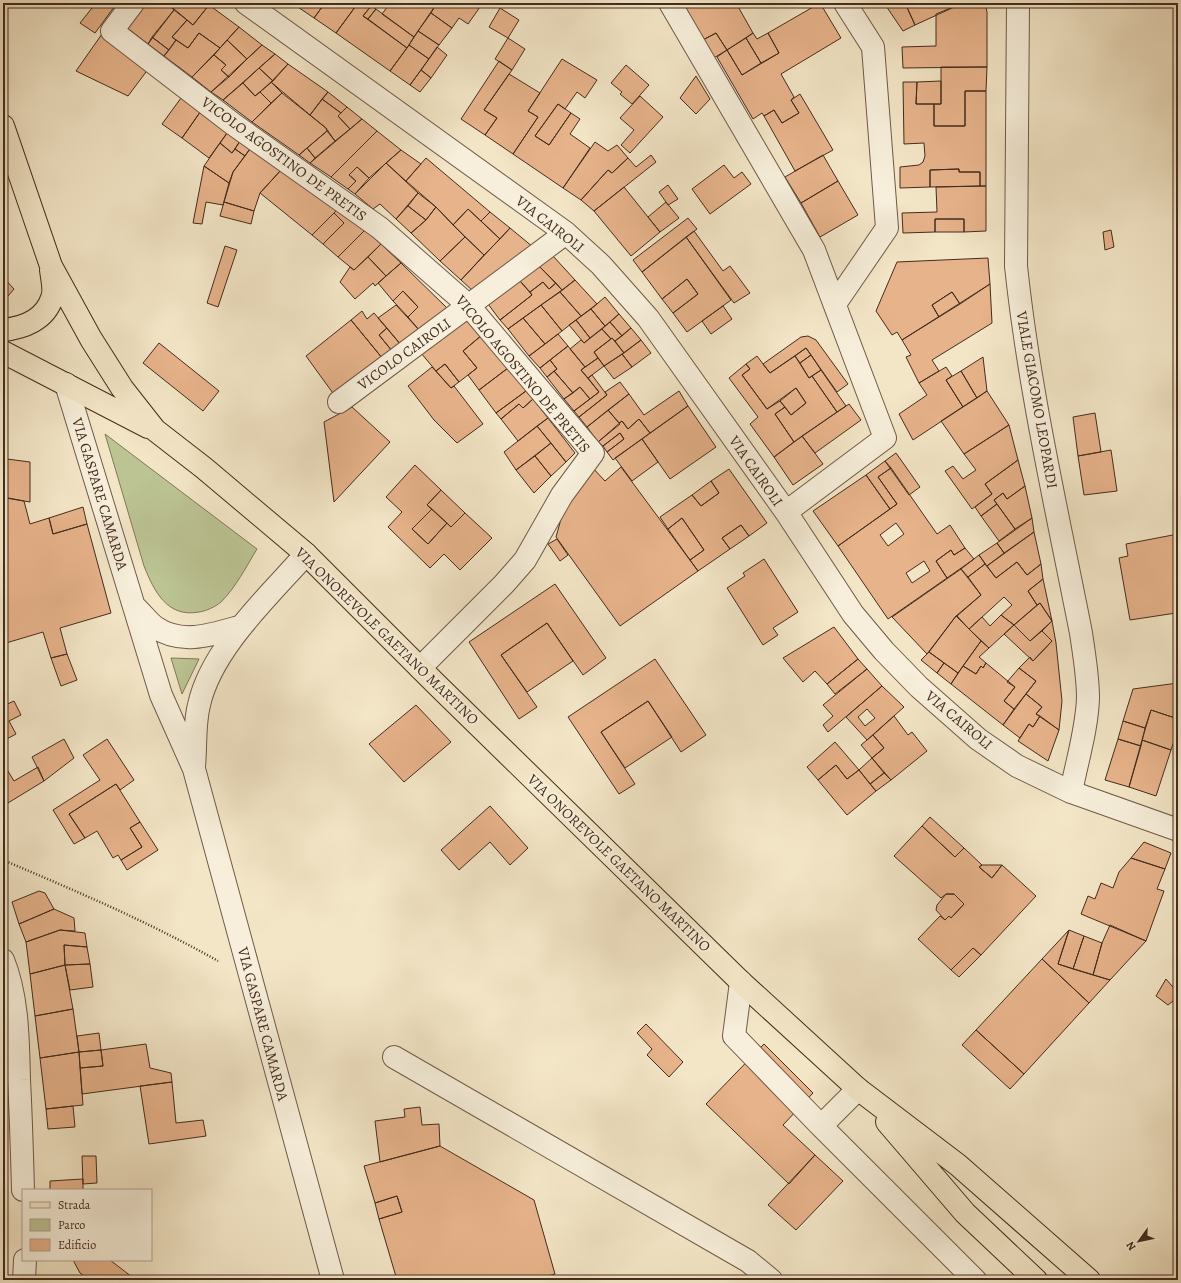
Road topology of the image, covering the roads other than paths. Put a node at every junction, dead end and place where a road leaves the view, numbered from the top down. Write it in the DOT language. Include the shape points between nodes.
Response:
graph roads {
  1 [pos="133,3"];
  2 [pos="246,3"];
  3 [pos="670,3"];
  4 [pos="845,3"];
  5 [pos="1018,3"];
  6 [pos="3,126"];
  7 [pos="566,233"];
  8 [pos="51,266"];
  9 [pos="835,304"];
  10 [pos="470,306"];
  11 [pos="3,330"];
  12 [pos="3,352"];
  13 [pos="66,384"];
  14 [pos="339,402"];
  15 [pos="155,430"];
  16 [pos="786,512"];
  17 [pos="306,554"];
  18 [pos="133,604"];
  19 [pos="242,626"];
  20 [pos="420,668"];
  21 [pos="194,769"];
  22 [pos="1071,792"];
  23 [pos="1178,830"];
  24 [pos="3,960"];
  25 [pos="741,982"];
  26 [pos="394,1057"];
  27 [pos="858,1089"];
  28 [pos="821,1126"];
  29 [pos="23,1189"];
  30 [pos="25,1261"];
  31 [pos="24,1280"];
  32 [pos="333,1280"];
  33 [pos="771,1280"];
  34 [pos="975,1280"];
  35 [pos="1036,1280"];
  36 [pos="1089,1280"];
  1 -- 10 [label="street, VICOLO AGOSTINO DE PRETIS" via="112,31 233,124 380,228"];
  2 -- 7 [label="street, VIA CAIROLI"];
  3 -- 9 [label="street, VIA CAIROLI" via="799,222 814,250"];
  4 -- 9 [label="street" via="873,47 887,228"];
  5 -- 22 [label="street, VIALE GIACOMO LEOPARDI" via="1016,266 1032,390 1086,668 1088,698 1085,724"];
  6 -- 8 [label="main road, VIA ONOREVOLE GAETANO MARTINO"];
  7 -- 10 [label="street, VICOLO CAIROLI"];
  7 -- 16 [label="street, VIA CAIROLI" via="601,265 648,318"];
  8 -- 11 [label="main road" via="52,298 43,314 29,325"];
  8 -- 15 [label="main road, VIA ONOREVOLE GAETANO MARTINO" via="118,382"];
  9 -- 16 [label="street, VIA CAIROLI" via="885,438"];
  10 -- 14 [label="street, VICOLO CAIROLI"];
  10 -- 20 [label="street, VICOLO AGOSTINO DE PRETIS" via="593,453 562,495 525,560 495,594"];
  12 -- 13 [label="main road"];
  13 -- 15 [label="main road"];
  13 -- 18 [label="street, VIA GASPARE CAMARDA"];
  15 -- 17 [label="main road, VIA ONOREVOLE GAETANO MARTINO"];
  16 -- 22 [label="street, VIA CAIROLI" via="853,614 919,687 978,739 1017,766"];
  17 -- 19 [label="street, VIA GASPARE CAMARDA"];
  17 -- 20 [label="main road, VIA ONOREVOLE GAETANO MARTINO"];
  18 -- 19 [label="street, VIA GASPARE CAMARDA" via="155,627 171,635 186,638 207,636"];
  18 -- 21 [label="street, VIA GASPARE CAMARDA" via="161,695"];
  19 -- 21 [label="street, VIA GASPARE CAMARDA" via="206,678 198,706"];
  20 -- 25 [label="main road, VIA ONOREVOLE GAETANO MARTINO"];
  21 -- 32 [label="street, VIA GASPARE CAMARDA"];
  22 -- 23 [label="street, VIA CAIROLI"];
  24 -- 29 [label="street" via="13,996 18,1034"];
  25 -- 27 [label="main road, VIA ONOREVOLE GAETANO MARTINO"];
  25 -- 28 [label="street" via="734,1036"];
  26 -- 33 [label="street" via="748,1261"];
  27 -- 28 [label="street"];
  27 -- 35 [label="main road, VIA ONOREVOLE GAETANO MARTINO" via="964,1213"];
  27 -- 36 [label="main road, VIA ONOREVOLE GAETANO MARTINO" via="958,1165"];
  28 -- 34 [label="street"];
  30 -- 31 [label="street"];
}
